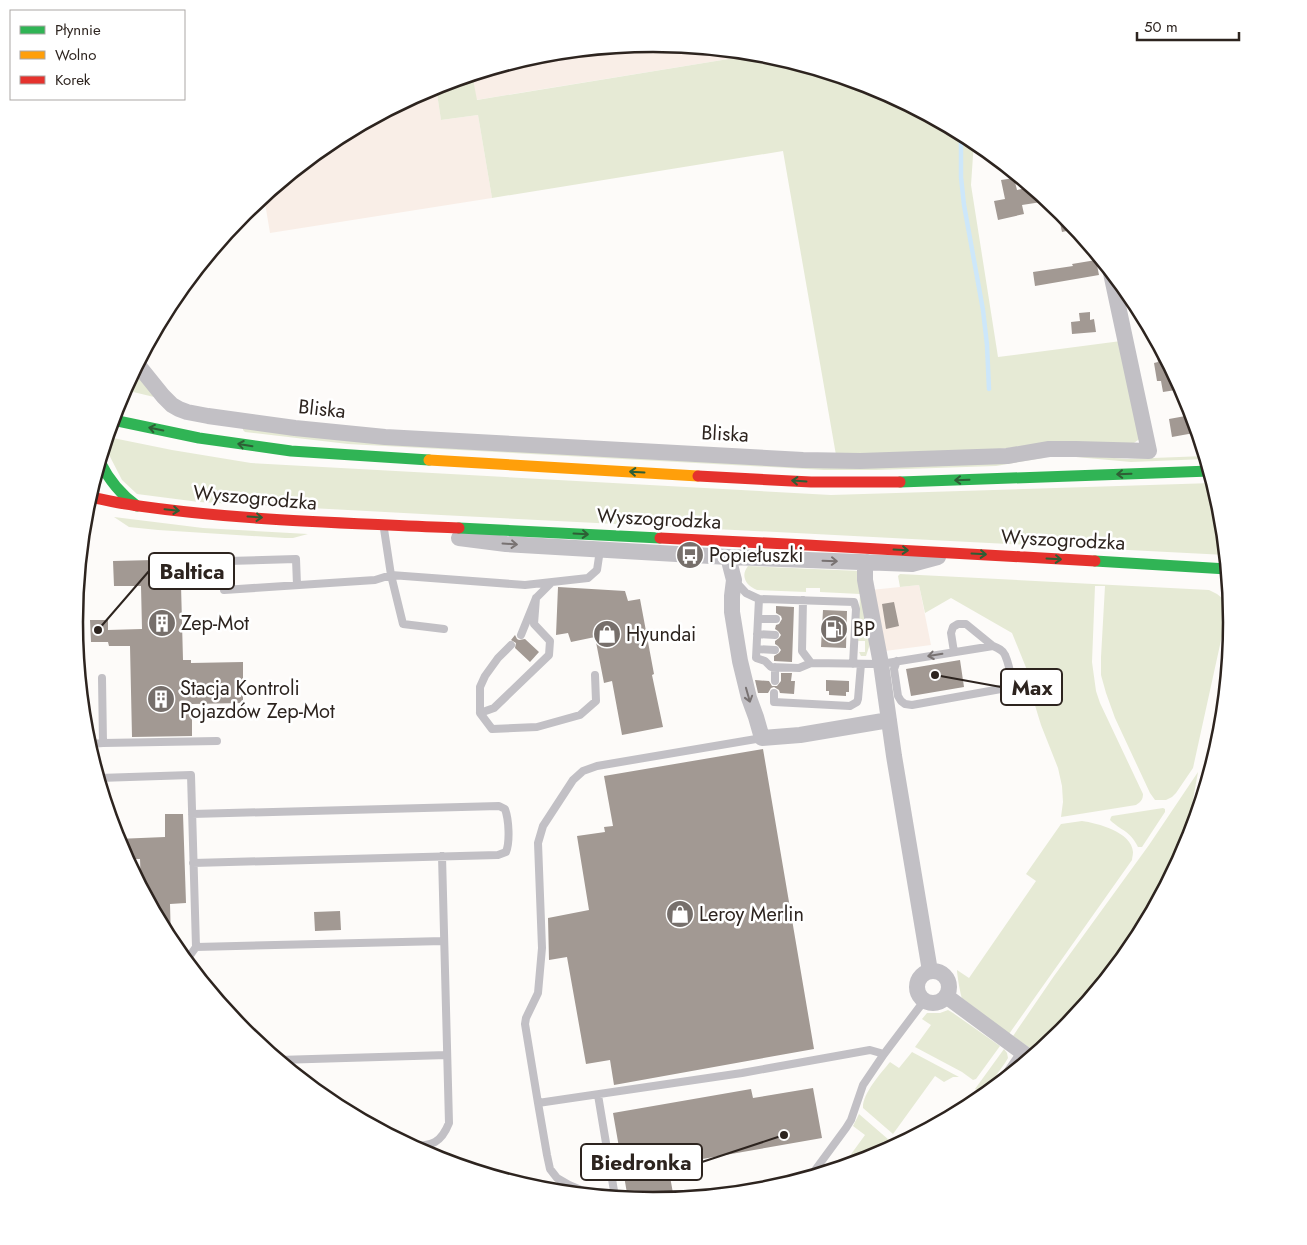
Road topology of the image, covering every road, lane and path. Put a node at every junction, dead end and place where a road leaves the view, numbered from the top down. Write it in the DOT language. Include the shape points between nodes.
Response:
graph roads {
  1 [pos="1115,288"];
  2 [pos="142,370"];
  3 [pos="120,422"];
  4 [pos="105,470"];
  5 [pos="1203,471"];
  6 [pos="97,498"];
  7 [pos="137,506"];
  8 [pos="323,522"];
  9 [pos="384,529"];
  10 [pos="600,550"];
  11 [pos="952,553"];
  12 [pos="728,557"];
  13 [pos="227,561"];
  14 [pos="867,562"];
  15 [pos="1221,569"];
  16 [pos="391,575"];
  17 [pos="734,580"];
  18 [pos="552,582"];
  19 [pos="297,585"];
  20 [pos="224,590"];
  21 [pos="536,598"];
  22 [pos="758,599"];
  23 [pos="803,600"];
  24 [pos="758,618"];
  25 [pos="776,619"];
  26 [pos="794,620"];
  27 [pos="803,620"];
  28 [pos="444,629"];
  29 [pos="757,634"];
  30 [pos="521,635"];
  31 [pos="775,635"];
  32 [pos="793,635"];
  33 [pos="802,636"];
  34 [pos="511,645"];
  35 [pos="993,646"];
  36 [pos="757,649"];
  37 [pos="775,650"];
  38 [pos="792,651"];
  39 [pos="802,651"];
  40 [pos="954,652"];
  41 [pos="756,658"];
  42 [pos="740,661"];
  43 [pos="897,661"];
  44 [pos="811,663"];
  45 [pos="857,664"];
  46 [pos="881,664"];
  47 [pos="775,667"];
  48 [pos="596,675"];
  49 [pos="102,678"];
  50 [pos="775,681"];
  51 [pos="1012,687"];
  52 [pos="774,693"];
  53 [pos="1015,698"];
  54 [pos="480,713"];
  55 [pos="889,720"];
  56 [pos="762,738"];
  57 [pos="217,740"];
  58 [pos="96,743"];
  59 [pos="103,743"];
  60 [pos="105,778"];
  61 [pos="192,814"];
  62 [pos="442,856"];
  63 [pos="194,863"];
  64 [pos="444,941"];
  65 [pos="196,947"];
  66 [pos="191,954"];
  67 [pos="930,971"];
  68 [pos="946,996"];
  69 [pos="924,1001"];
  70 [pos="884,1054"];
  71 [pos="1025,1054"];
  72 [pos="447,1055"];
  73 [pos="288,1060"];
  74 [pos="598,1095"];
  75 [pos="538,1103"];
  76 [pos="426,1145"];
  77 [pos="816,1168"];
  78 [pos="576,1187"];
  79 [pos="614,1191"];
  1 -- 2 [label="street, Bliska" via="1150,451 1049,449 1007,456 803,460 385,437 237,421 187,412 167,401"];
  5 -- 3 [label="main road, one-way" via="811,482 292,451 198,438"];
  4 -- 7 [label="main road" via="119,493"];
  6 -- 7 [label="main road, Wyszogrodzka"];
  7 -- 8 [label="main road, Wyszogrodzka, one-way"];
  8 -- 9 [label="street"];
  8 -- 11 [label="main road, Wyszogrodzka, one-way"];
  9 -- 10 [label="street, one-way" via="506,544"];
  9 -- 16 [label="lane"];
  10 -- 12 [label="street"];
  10 -- 18 [label="lane" via="597,570 588,578"];
  11 -- 14 [label="street" via="912,564"];
  11 -- 15 [label="main road, Wyszogrodzka, one-way"];
  12 -- 14 [label="street, one-way"];
  12 -- 17 [label="street"];
  13 -- 19 [label="lane" via="296,559"];
  14 -- 46 [label="street" via="865,580"];
  16 -- 18 [label="lane" via="525,585"];
  16 -- 19 [label="lane" via="375,580"];
  16 -- 28 [label="lane" via="403,624"];
  17 -- 22 [label="lane" via="746,593"];
  17 -- 42 [label="street" via="732,612"];
  18 -- 21 [label="lane"];
  19 -- 20 [label="lane"];
  21 -- 30 [label="lane"];
  21 -- 54 [label="lane" via="534,624 550,641 549,655 494,708"];
  22 -- 23 [label="lane"];
  22 -- 24 [label="lane"];
  23 -- 27 [label="lane"];
  23 -- 45 [label="lane" via="854,602"];
  24 -- 25 [label="lane"];
  24 -- 29 [label="lane"];
  26 -- 27 [label="lane"];
  27 -- 33 [label="lane"];
  29 -- 31 [label="lane"];
  29 -- 36 [label="lane"];
  32 -- 33 [label="lane"];
  33 -- 39 [label="lane"];
  34 -- 54 [label="lane" via="485,676 480,687"];
  35 -- 40 [label="lane"];
  35 -- 40 [label="lane" via="966,624 958,624 951,632"];
  35 -- 51 [label="lane" via="1005,654"];
  36 -- 37 [label="lane"];
  36 -- 41 [label="lane"];
  38 -- 39 [label="lane"];
  39 -- 44 [label="lane"];
  40 -- 43 [label="lane, one-way"];
  41 -- 42 [label="lane"];
  41 -- 47 [label="lane"];
  42 -- 56 [label="street, one-way"];
  43 -- 46 [label="lane"];
  43 -- 51 [label="lane" via="894,668 898,696 905,704"];
  44 -- 45 [label="lane"];
  44 -- 47 [label="lane" via="799,668"];
  45 -- 46 [label="lane"];
  45 -- 52 [label="lane" via="858,699 850,706 774,702"];
  46 -- 55 [label="street"];
  47 -- 50 [label="lane"];
  48 -- 54 [label="lane" via="596,701 580,715 537,727 492,729"];
  49 -- 59 [label="lane"];
  51 -- 53 [label="lane"];
  55 -- 56 [label="street"];
  55 -- 67 [label="street"];
  56 -- 75 [label="lane" via="597,766 573,780 543,826 538,843 542,948 539,984 525,1024"];
  57 -- 59 [label="lane"];
  58 -- 59 [label="lane"];
  60 -- 61 [label="lane" via="191,775"];
  61 -- 62 [label="lane" via="499,806 505,809 508,815 506,852"];
  61 -- 63 [label="lane"];
  62 -- 63 [label="lane"];
  62 -- 64 [label="lane"];
  63 -- 65 [label="lane"];
  64 -- 65 [label="lane"];
  64 -- 72 [label="lane"];
  65 -- 66 [label="lane"];
  67 -- 68 [label="street" via="939,972 946,978 949,987"];
  67 -- 69 [label="street" via="921,975 917,984 918,994"];
  68 -- 69 [label="street" via="934,1003"];
  68 -- 71 [label="street"];
  69 -- 70 [label="lane"];
  70 -- 74 [label="lane" via="870,1050"];
  70 -- 77 [label="lane" via="863,1085 846,1128"];
  72 -- 73 [label="lane"];
  72 -- 76 [label="lane" via="448,1123 445,1134 436,1143"];
  74 -- 75 [label="lane"];
  74 -- 79 [label="lane"];
  75 -- 78 [label="lane" via="550,1169 557,1178"];
}
